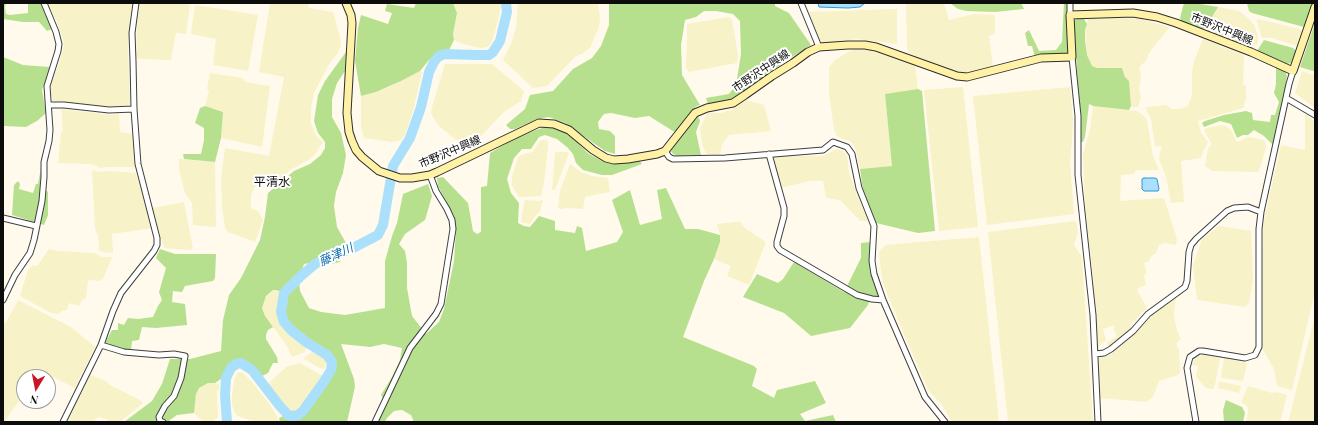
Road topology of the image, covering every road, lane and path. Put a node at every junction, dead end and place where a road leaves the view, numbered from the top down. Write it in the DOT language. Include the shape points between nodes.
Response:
graph roads {
  1 [pos="44,3"];
  2 [pos="136,3"];
  3 [pos="346,3"];
  4 [pos="801,3"];
  5 [pos="1070,3"];
  6 [pos="1315,7"];
  7 [pos="1070,15"];
  8 [pos="819,47"];
  9 [pos="1072,57"];
  10 [pos="1293,71"];
  11 [pos="1286,98"];
  12 [pos="49,105"];
  13 [pos="134,109"];
  14 [pos="1315,115"];
  15 [pos="665,151"];
  16 [pos="769,154"];
  17 [pos="430,175"];
  18 [pos="1261,212"];
  19 [pos="3,218"];
  20 [pos="36,226"];
  21 [pos="3,300"];
  22 [pos="883,300"];
  23 [pos="101,345"];
  24 [pos="1095,354"];
  25 [pos="62,422"];
  26 [pos="163,422"];
  27 [pos="375,422"];
  28 [pos="945,422"];
  29 [pos="1098,422"];
  30 [pos="1196,422"];
  1 -- 12 [label="street" via="59,44 47,86"];
  2 -- 13 [label="street" via="132,33"];
  3 -- 17 [label="main road, 市野沢中興線" via="352,23 347,104 349,132 356,150 379,171 404,178"];
  4 -- 8 [label="street"];
  5 -- 7 [label="street"];
  6 -- 10 [label="main road"];
  7 -- 9 [label="main road"];
  7 -- 10 [label="main road, 市野沢中興線" via="1133,13 1157,17 1251,52"];
  8 -- 9 [label="main road, 市野沢中興線" via="876,47 967,77 1041,58"];
  8 -- 15 [label="main road, 市野沢中興線" via="733,103 695,113"];
  9 -- 24 [label="street" via="1078,116 1078,175"];
  10 -- 11 [label="street"];
  11 -- 14 [label="street"];
  11 -- 18 [label="street"];
  12 -- 13 [label="street" via="109,110"];
  12 -- 20 [label="street" via="49,141 44,162 42,200"];
  13 -- 23 [label="street" via="138,164 157,245 121,293"];
  15 -- 16 [label="street" via="673,159"];
  15 -- 17 [label="main road, 市野沢中興線" via="614,160 593,150 569,130 554,124 539,123"];
  16 -- 22 [label="street" via="784,208 777,242 780,250 857,295"];
  16 -- 22 [label="street" via="823,150 834,142 847,147 852,154 859,188 874,226 872,261"];
  17 -- 27 [label="street" via="452,220 453,229 441,304 410,348"];
  18 -- 24 [label="street" via="1248,207 1227,211 1191,246 1187,282 1184,287 1148,314 1134,331 1111,349"];
  18 -- 30 [label="street" via="1259,347 1255,355 1246,358 1204,351 1190,357 1187,368"];
  19 -- 20 [label="street"];
  20 -- 21 [label="street" via="30,253 15,275"];
  22 -- 28 [label="street" via="925,397"];
  23 -- 25 [label="street"];
  23 -- 26 [label="street" via="124,352 185,356 174,396 159,417"];
  24 -- 29 [label="street"];
}
